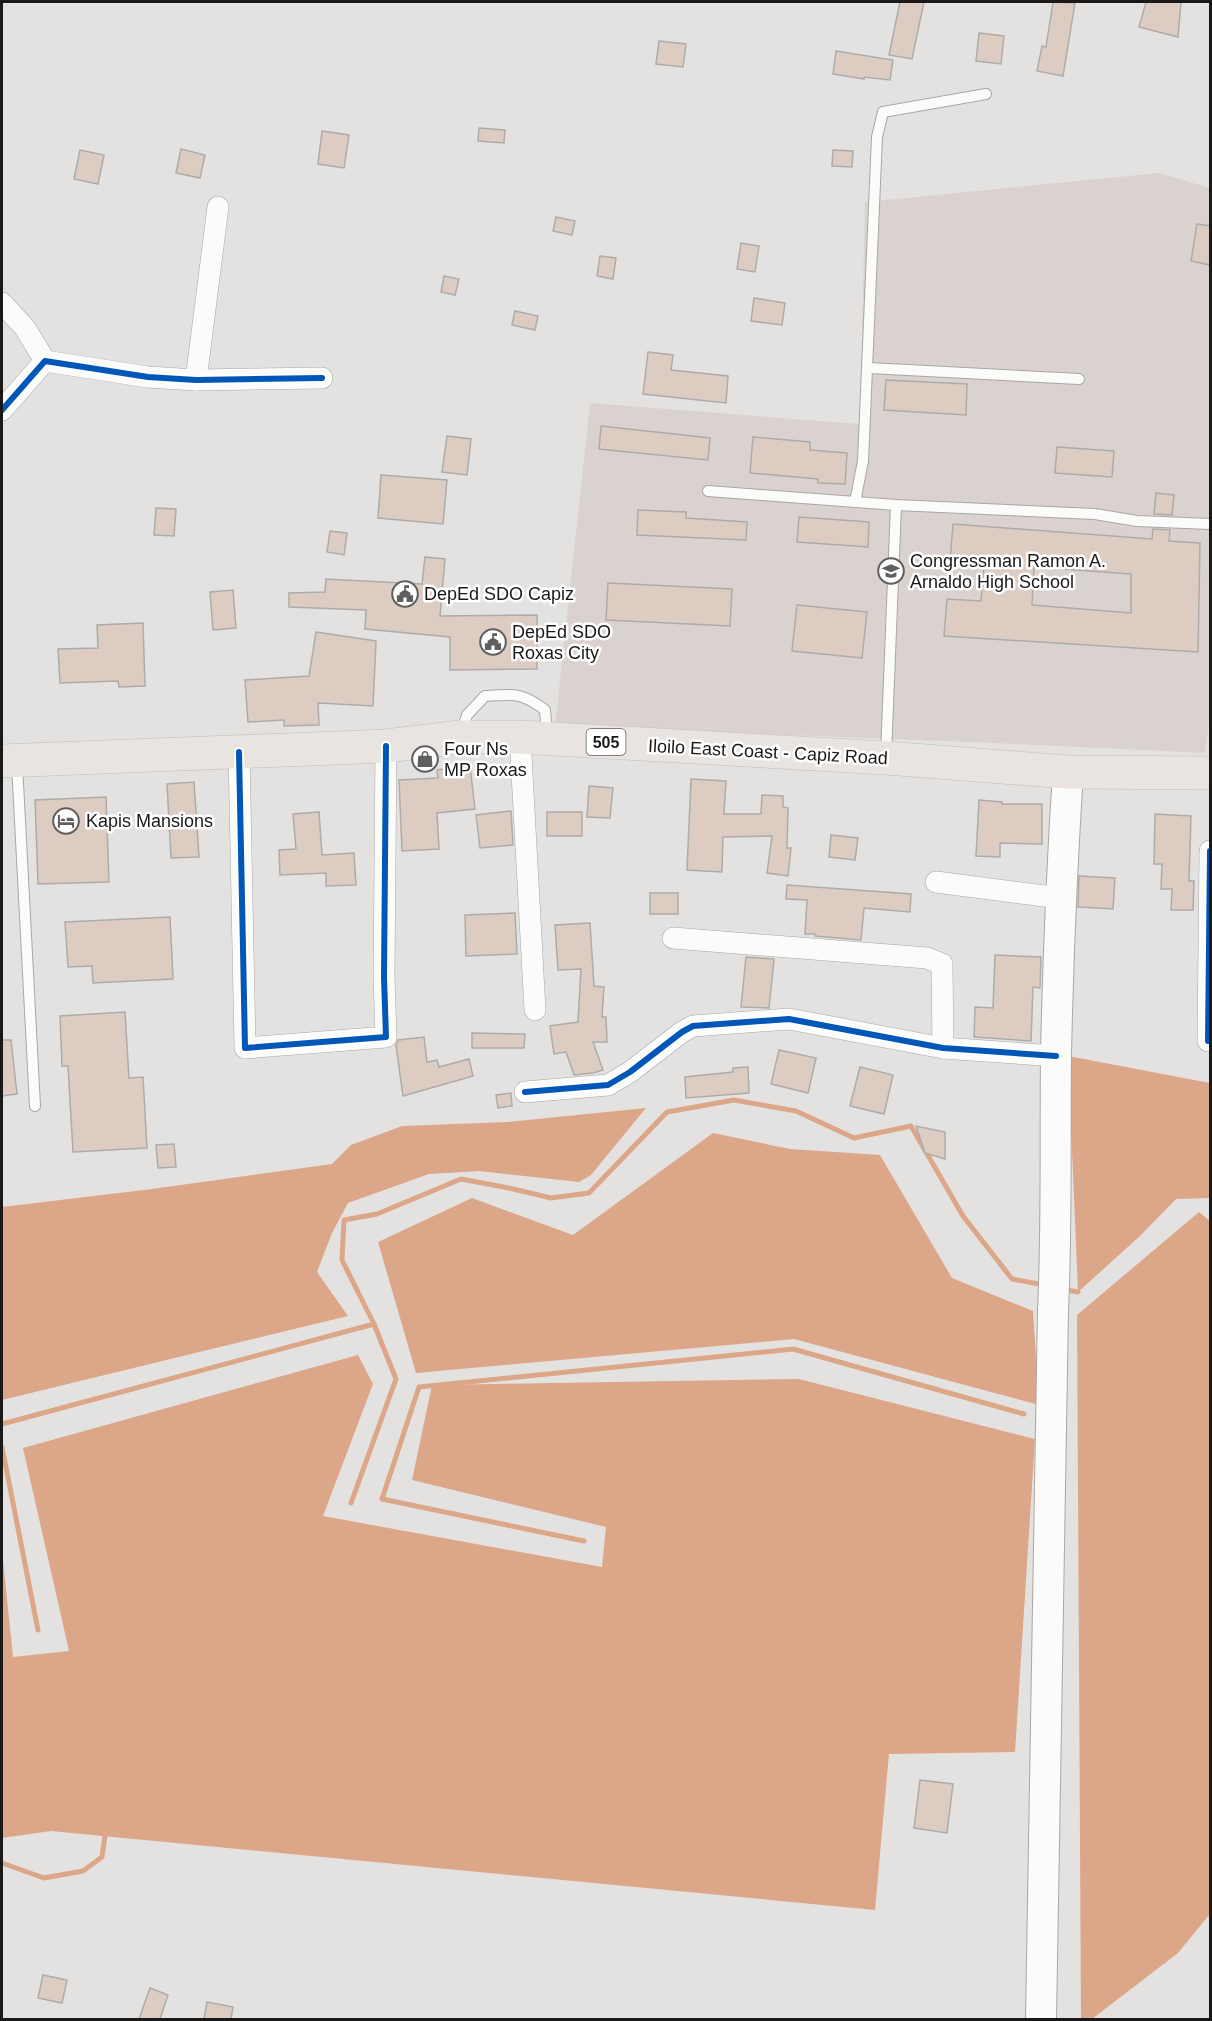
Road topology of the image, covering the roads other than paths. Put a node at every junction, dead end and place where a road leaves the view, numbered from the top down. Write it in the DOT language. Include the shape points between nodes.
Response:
graph roads {
  1 [pos="986,94"];
  2 [pos="219,207"];
  3 [pos="2,303"];
  4 [pos="45,361"];
  5 [pos="868,368"];
  6 [pos="322,378"];
  7 [pos="1079,379"];
  8 [pos="196,380"];
  9 [pos="2,410"];
  10 [pos="708,491"];
  11 [pos="855,502"];
  12 [pos="896,505"];
  13 [pos="1210,524"];
  14 [pos="460,737"];
  15 [pos="534,738"];
  16 [pos="386,746"];
  17 [pos="239,752"];
  18 [pos="886,758"];
  19 [pos="9,761"];
  20 [pos="1068,772"];
  21 [pos="1210,773"];
  22 [pos="1210,851"];
  23 [pos="936,882"];
  24 [pos="1060,898"];
  25 [pos="673,938"];
  26 [pos="535,1010"];
  27 [pos="1208,1041"];
  28 [pos="943,1048"];
  29 [pos="1056,1056"];
  30 [pos="525,1092"];
  31 [pos="35,1106"];
  32 [pos="1041,2019"];
  1 -- 5 [label="lane" via="883,112 877,137"];
  2 -- 8 [label="street"];
  3 -- 4 [label="street" via="25,328"];
  4 -- 8 [label="street" via="148,378"];
  4 -- 9 [label="street"];
  5 -- 7 [label="lane"];
  5 -- 11 [label="lane" via="863,461"];
  6 -- 8 [label="street"];
  10 -- 11 [label="lane"];
  11 -- 12 [label="lane"];
  12 -- 13 [label="lane" via="1095,514 1137,522"];
  12 -- 18 [label="lane"];
  14 -- 15 [label="main road, Iloilo East Coast - Capiz Road / 505"];
  14 -- 15 [label="lane" via="467,716 485,696 508,694 530,698 545,710"];
  14 -- 16 [label="main road, Iloilo East Coast - Capiz Road / 505"];
  15 -- 18 [label="main road, Iloilo East Coast - Capiz Road / 505"];
  15 -- 26 [label="street"];
  16 -- 17 [label="main road, Iloilo East Coast - Capiz Road / 505"];
  16 -- 17 [label="street" via="386,1037 245,1048"];
  17 -- 19 [label="main road, Iloilo East Coast - Capiz Road / 505"];
  18 -- 20 [label="main road, Iloilo East Coast - Capiz Road / 505"];
  19 -- 31 [label="lane"];
  20 -- 21 [label="main road, Iloilo East Coast - Capiz Road / 505"];
  20 -- 24 [label="main road"];
  22 -- 27 [label="street"];
  23 -- 24 [label="street"];
  24 -- 29 [label="main road"];
  25 -- 28 [label="street" via="927,958 942,964"];
  28 -- 29 [label="street"];
  28 -- 30 [label="street" via="789,1019 693,1026 608,1084"];
  29 -- 32 [label="main road" via="1056,1252"];
}
